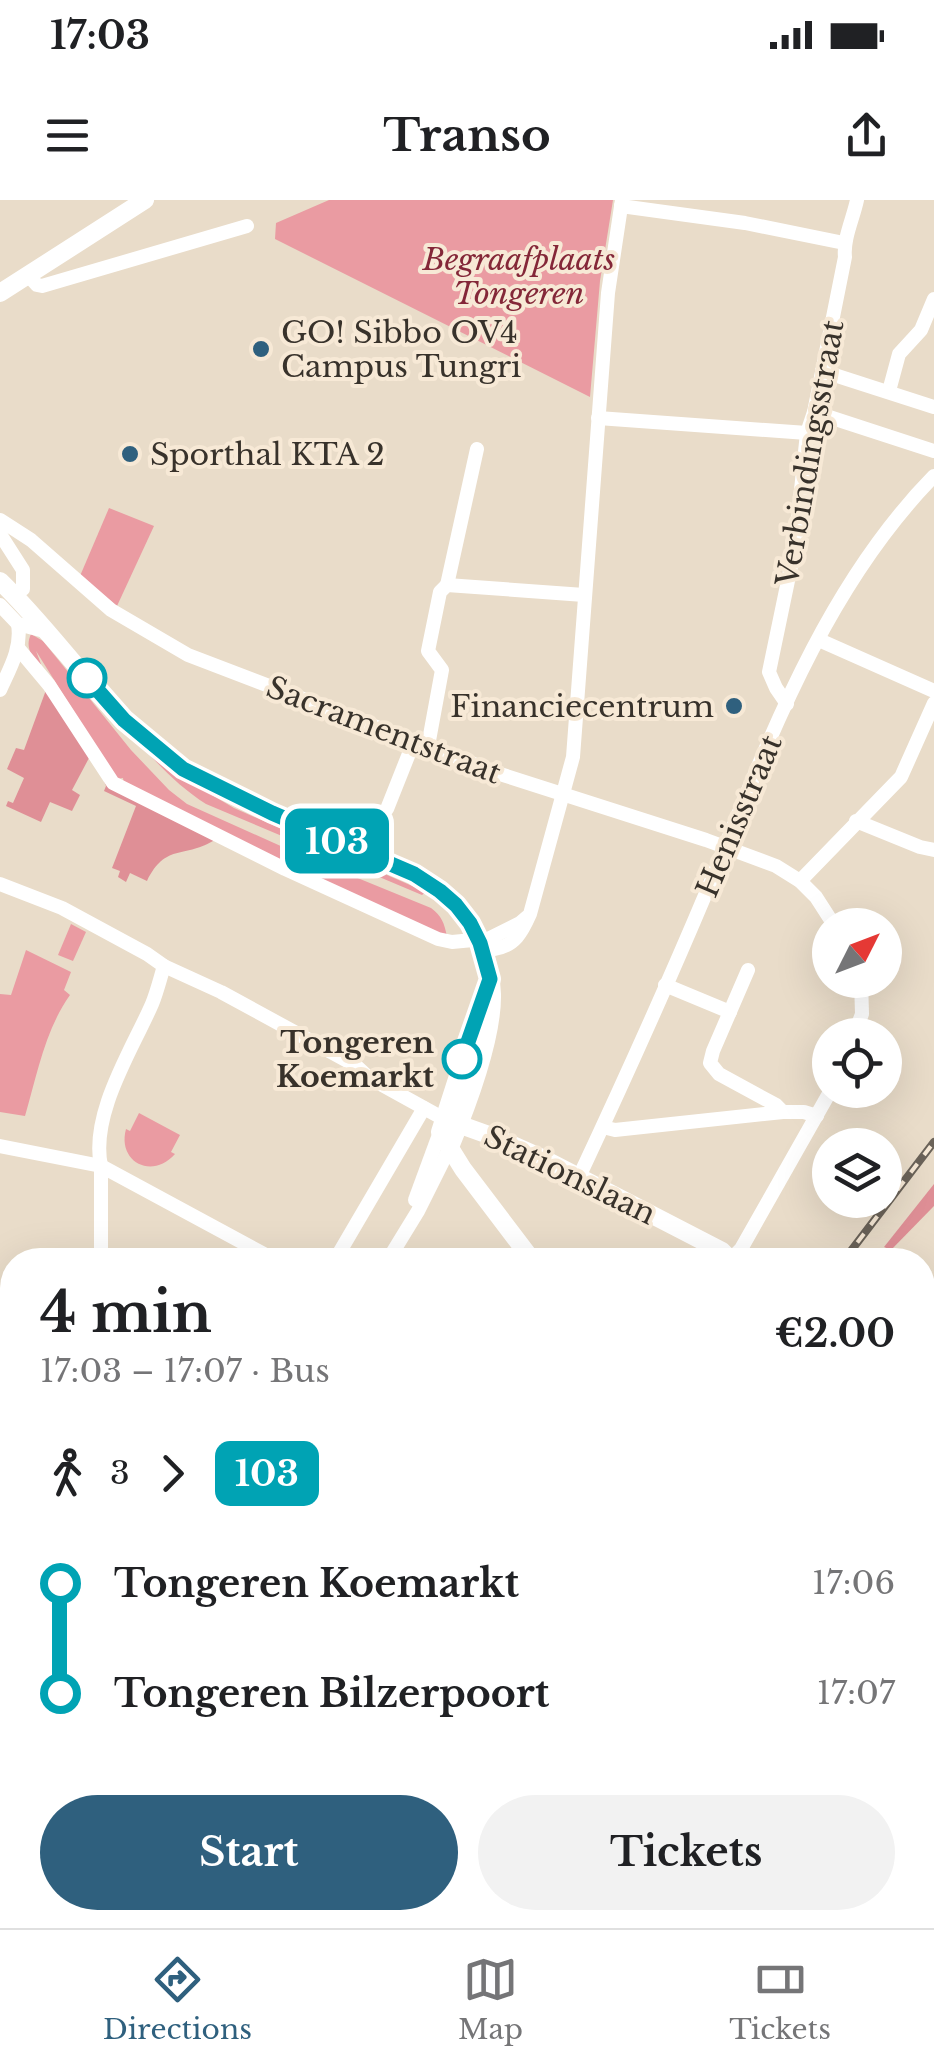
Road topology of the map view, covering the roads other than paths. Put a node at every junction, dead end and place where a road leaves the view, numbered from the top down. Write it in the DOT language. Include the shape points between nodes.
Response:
graph roads {
  1 [pos="145,200"];
  2 [pos="857,200"];
  3 [pos="622,203"];
  4 [pos="247,226"];
  5 [pos="844,244"];
  6 [pos="28,275"];
  7 [pos="0,293"];
  8 [pos="934,298"];
  9 [pos="822,371"];
  10 [pos="889,391"];
  11 [pos="934,407"];
  12 [pos="814,412"];
  13 [pos="598,418"];
  14 [pos="807,433"];
  15 [pos="477,449"];
  16 [pos="934,452"];
  17 [pos="934,476"];
  18 [pos="0,520"];
  19 [pos="0,534"];
  20 [pos="0,568"];
  21 [pos="0,581"];
  22 [pos="448,585"];
  23 [pos="23,589"];
  24 [pos="584,595"];
  25 [pos="0,604"];
  26 [pos="18,624"];
  27 [pos="48,632"];
  28 [pos="818,640"];
  29 [pos="18,648"];
  30 [pos="0,690"];
  31 [pos="934,691"];
  32 [pos="787,704"];
  33 [pos="934,704"];
  34 [pos="421,744"];
  35 [pos="211,782"];
  36 [pos="562,795"];
  37 [pos="386,809"];
  38 [pos="856,820"];
  39 [pos="725,847"];
  40 [pos="934,850"];
  41 [pos="800,881"];
  42 [pos="0,884"];
  43 [pos="823,908"];
  44 [pos="480,943"];
  45 [pos="164,966"];
  46 [pos="748,970"];
  47 [pos="490,979"];
  48 [pos="665,985"];
  49 [pos="730,1012"];
  50 [pos="477,1076"];
  51 [pos="424,1108"];
  52 [pos="821,1108"];
  53 [pos="783,1112"];
  54 [pos="817,1116"];
  55 [pos="603,1126"];
  56 [pos="448,1130"];
  57 [pos="497,1138"];
  58 [pos="0,1146"];
  59 [pos="101,1166"];
  60 [pos="463,1169"];
  61 [pos="436,1175"];
  62 [pos="579,1177"];
  63 [pos="408,1225"];
  64 [pos="101,1248"];
  65 [pos="253,1248"];
  66 [pos="342,1248"];
  67 [pos="395,1248"];
  68 [pos="523,1248"];
  69 [pos="716,1248"];
  70 [pos="743,1248"];
  1 -- 6 [label="main road"];
  2 -- 5 [label="street, Verbindingsstraat"];
  3 -- 5 [label="street"];
  3 -- 13 [label="street"];
  4 -- 6 [label="street" via="46,285"];
  5 -- 9 [label="street, Verbindingsstraat"];
  6 -- 7 [label="main road"];
  8 -- 10 [label="street" via="921,330 899,354"];
  9 -- 10 [label="street"];
  9 -- 12 [label="street, Verbindingsstraat"];
  10 -- 11 [label="street"];
  12 -- 14 [label="street, Verbindingsstraat"];
  12 -- 16 [label="street"];
  13 -- 14 [label="street"];
  13 -- 24 [label="street"];
  14 -- 32 [label="street, Verbindingsstraat" via="795,547 769,672"];
  15 -- 22 [label="street"];
  17 -- 28 [label="street, Henisstraat" via="883,534"];
  18 -- 34 [label="street, Sacramentstraat" via="111,610 188,655"];
  19 -- 23 [label="street" via="23,570"];
  20 -- 23 [label="main road"];
  21 -- 27 [label="main road"];
  22 -- 24 [label="street"];
  22 -- 34 [label="street" via="440,592 428,651 442,670"];
  23 -- 35 [label="main road" via="120,699"];
  24 -- 36 [label="street" via="572,757"];
  25 -- 26 [label="street"];
  26 -- 27 [label="street"];
  26 -- 29 [label="street"];
  27 -- 35 [label="main road" via="124,720 183,769"];
  28 -- 31 [label="street"];
  28 -- 32 [label="street, Henisstraat"];
  29 -- 30 [label="street"];
  29 -- 44 [label="street" via="113,783 438,940"];
  32 -- 39 [label="street, Henisstraat"];
  33 -- 38 [label="street" via="900,777"];
  34 -- 36 [label="street, Sacramentstraat"];
  34 -- 37 [label="street"];
  35 -- 44 [label="main road" via="414,874 456,905"];
  36 -- 39 [label="street, Sacramentstraat"];
  36 -- 44 [label="street" via="530,914 516,940 494,949"];
  38 -- 40 [label="street"];
  38 -- 41 [label="street"];
  39 -- 41 [label="street, Sacramentstraat"];
  39 -- 48 [label="street, Henisstraat"];
  41 -- 43 [label="street"];
  42 -- 45 [label="street" via="62,908"];
  44 -- 47 [label="main road"];
  45 -- 51 [label="street"];
  45 -- 59 [label="street" via="104,1117"];
  46 -- 49 [label="street"];
  47 -- 50 [label="main road" via="491,1010"];
  47 -- 56 [label="main road"];
  48 -- 49 [label="street"];
  48 -- 55 [label="street, Henisstraat"];
  49 -- 53 [label="street" via="710,1063"];
  50 -- 56 [label="main road"];
  50 -- 57 [label="main road" via="475,1112"];
  51 -- 56 [label="street"];
  51 -- 66 [label="street"];
  52 -- 54 [label="street"];
  53 -- 54 [label="street"];
  53 -- 55 [label="street"];
  54 -- 70 [label="street"];
  55 -- 62 [label="street, Henisstraat"];
  56 -- 57 [label="main road, Stationslaan"];
  56 -- 60 [label="main road"];
  56 -- 61 [label="street"];
  56 -- 63 [label="street"];
  57 -- 62 [label="main road, Stationslaan"];
  58 -- 59 [label="street"];
  59 -- 64 [label="street"];
  59 -- 65 [label="street"];
  60 -- 61 [label="street"];
  60 -- 68 [label="main road"];
  61 -- 63 [label="street"];
  62 -- 69 [label="main road, Stationslaan"];
  63 -- 67 [label="street"];
}
